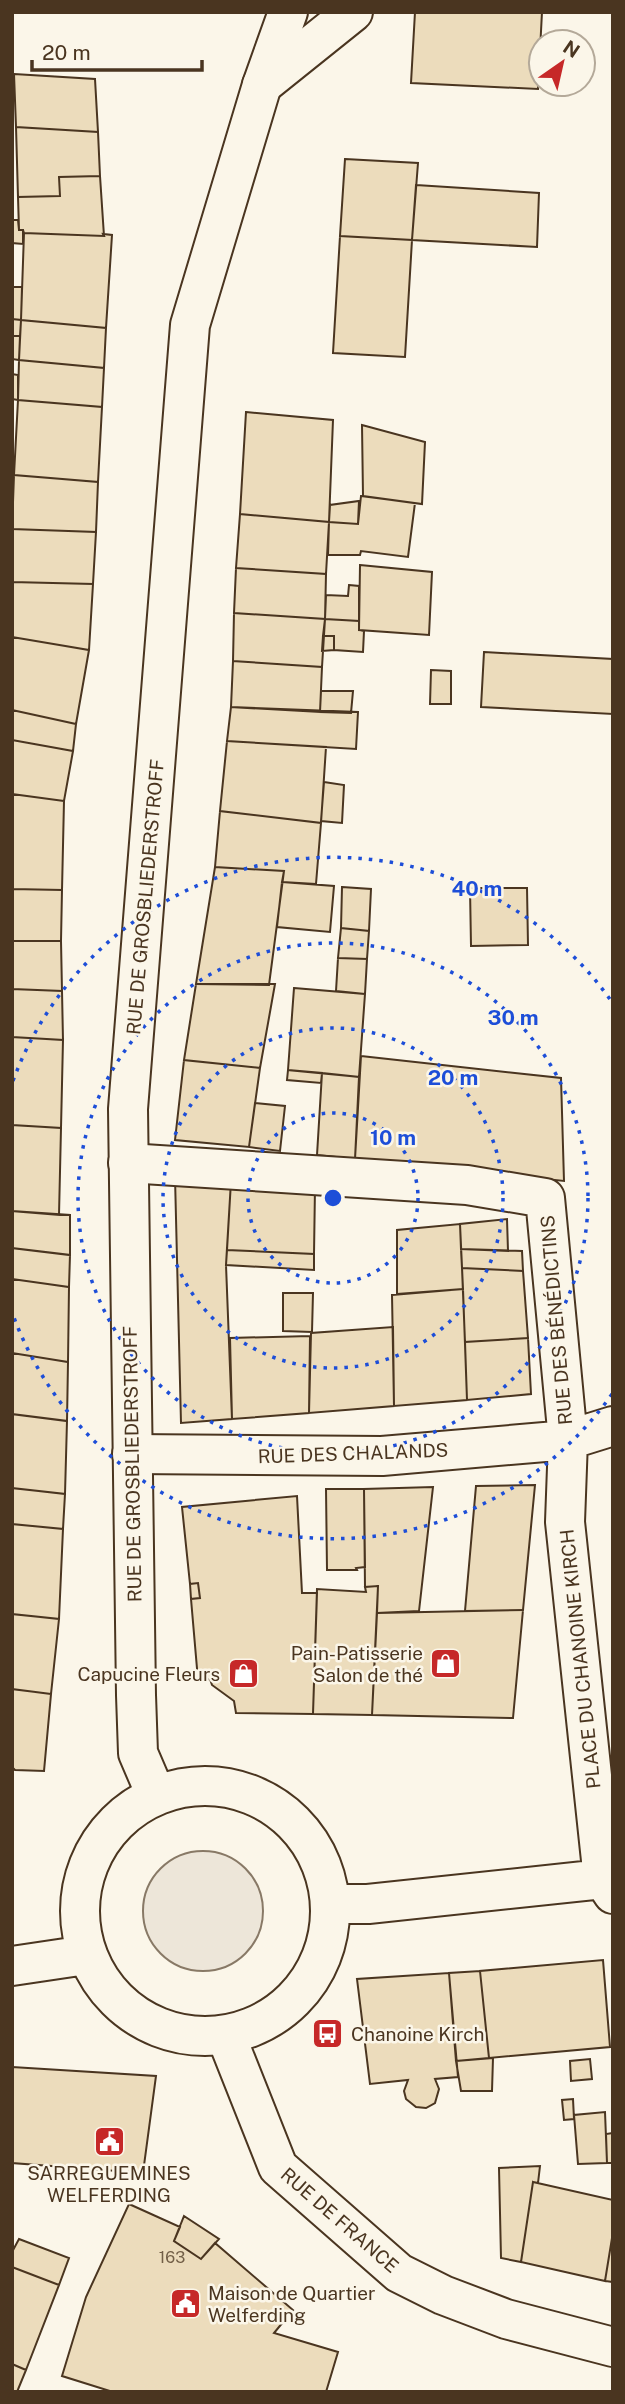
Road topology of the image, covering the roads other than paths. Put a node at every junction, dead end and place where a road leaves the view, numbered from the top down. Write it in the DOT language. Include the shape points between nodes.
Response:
graph roads {
  1 [pos="288,12"];
  2 [pos="353,12"];
  3 [pos="262,85"];
  4 [pos="128,1163"];
  5 [pos="613,1426"];
  6 [pos="568,1440"];
  7 [pos="132,1454"];
  8 [pos="156,1795"];
  9 [pos="609,1882"];
  10 [pos="332,1904"];
  11 [pos="86,1955"];
  12 [pos="12,1966"];
  13 [pos="226,2036"];
  14 [pos="613,2347"];
  1 -- 3 [label="main road, RUE DE GROSBLIEDERSTROFF"];
  2 -- 3 [label="main road"];
  3 -- 4 [label="main road, RUE DE GROSBLIEDERSTROFF" via="190,325 128,1109"];
  4 -- 6 [label="main road, RUE DES BÉNÉDICTINS" via="467,1185 545,1198"];
  4 -- 7 [label="main road, RUE DE GROSBLIEDERSTROFF"];
  5 -- 6 [label="main road, RUE DES CHALANDS"];
  6 -- 7 [label="main road, RUE DES CHALANDS" via="382,1456"];
  6 -- 9 [label="main road, PLACE DU CHANOINE KIRCH" via="565,1522"];
  7 -- 8 [label="main road, RUE DE GROSBLIEDERSTROFF" via="138,1753"];
  8 -- 10 [label="main road" via="193,1786 229,1788 265,1801 295,1824 317,1854"];
  8 -- 11 [label="main road" via="124,1814 92,1854 78,1904"];
  9 -- 10 [label="main road, PLACE DU CHANOINE KIRCH"];
  10 -- 13 [label="main road" via="318,1966 295,1999 264,2022"];
  11 -- 12 [label="main road"];
  11 -- 13 [label="main road" via="108,1993 142,2021 183,2035"];
  13 -- 14 [label="main road, RUE DE FRANCE" via="278,2167 398,2273 506,2319"];
}
